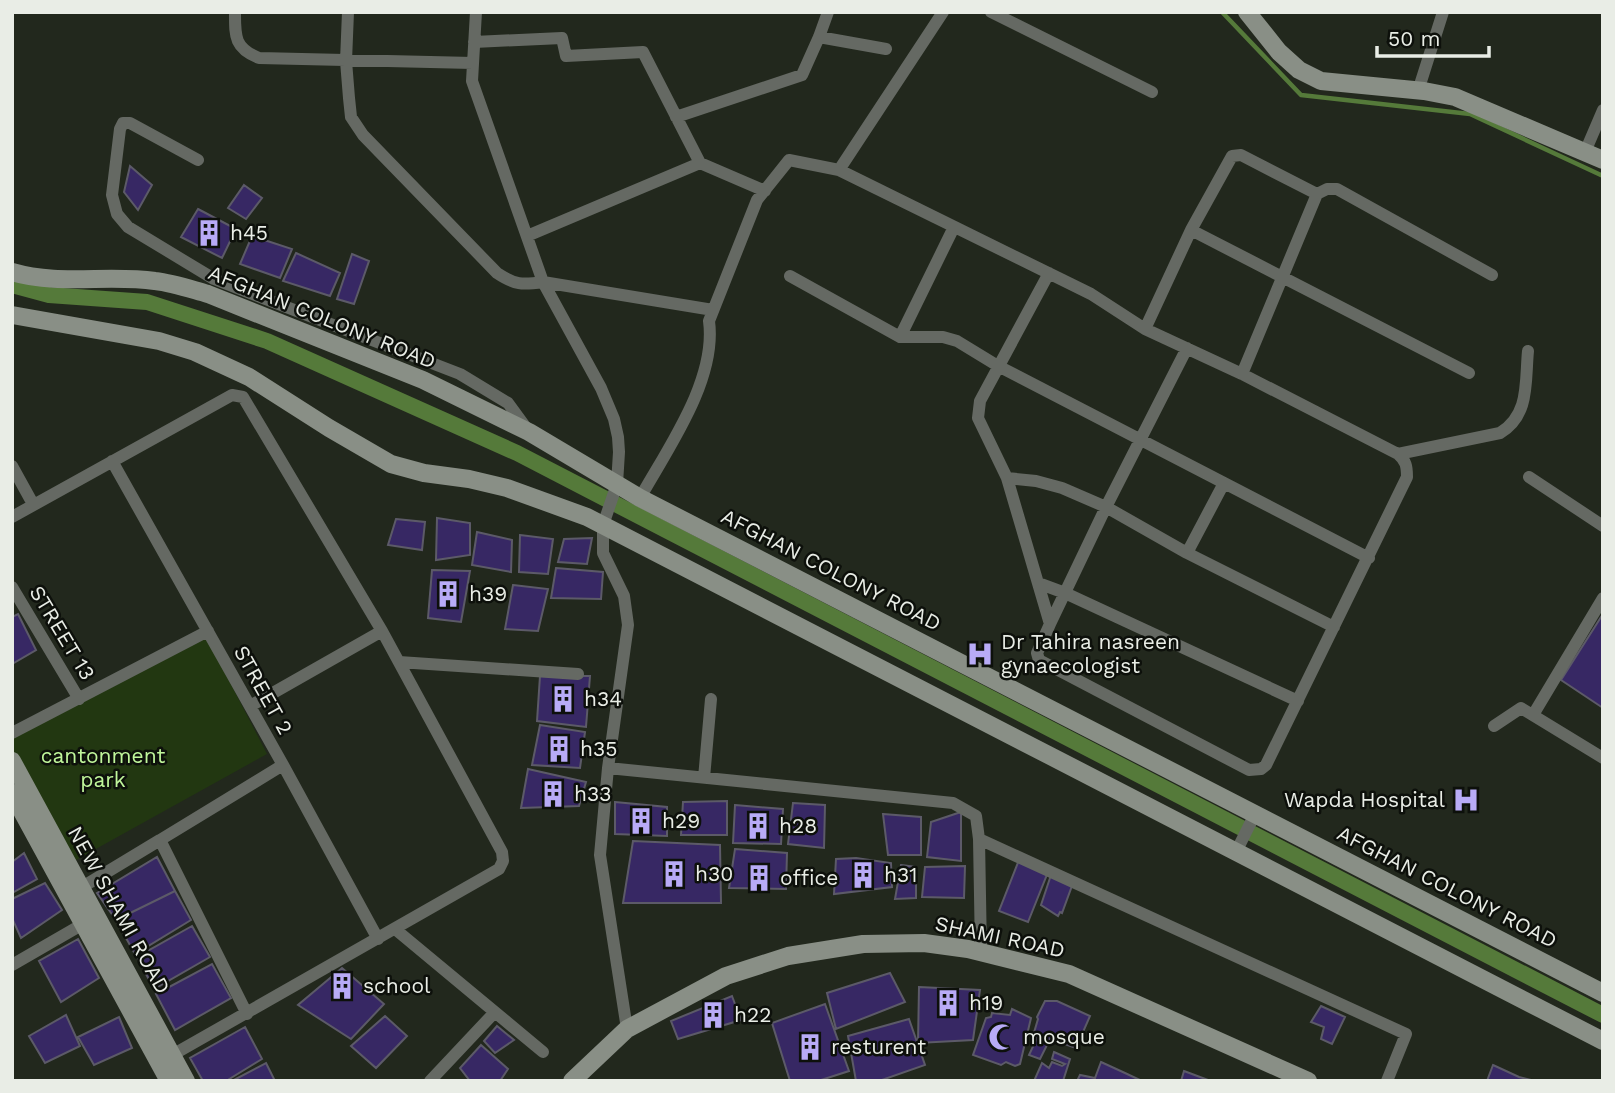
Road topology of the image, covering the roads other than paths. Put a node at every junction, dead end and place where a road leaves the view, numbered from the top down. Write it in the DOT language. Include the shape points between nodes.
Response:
graph roads {
  1 [pos="234,12"];
  2 [pos="348,12"];
  3 [pos="476,12"];
  4 [pos="828,12"];
  5 [pos="943,12"];
  6 [pos="991,12"];
  7 [pos="1247,12"];
  8 [pos="1444,12"];
  9 [pos="820,37"];
  10 [pos="474,42"];
  11 [pos="886,49"];
  12 [pos="346,61"];
  13 [pos="473,63"];
  14 [pos="1418,91"];
  15 [pos="1152,92"];
  16 [pos="1603,110"];
  17 [pos="676,117"];
  18 [pos="1585,152"];
  19 [pos="198,160"];
  20 [pos="1603,160"];
  21 [pos="700,163"];
  22 [pos="839,170"];
  23 [pos="765,191"];
  24 [pos="1317,194"];
  25 [pos="954,226"];
  26 [pos="1191,230"];
  27 [pos="527,236"];
  28 [pos="12,271"];
  29 [pos="1049,273"];
  30 [pos="1492,275"];
  31 [pos="790,276"];
  32 [pos="1281,277"];
  33 [pos="544,282"];
  34 [pos="713,310"];
  35 [pos="12,315"];
  36 [pos="1145,329"];
  37 [pos="900,337"];
  38 [pos="1187,348"];
  39 [pos="1528,351"];
  40 [pos="998,366"];
  41 [pos="1469,373"];
  42 [pos="1242,374"];
  43 [pos="529,432"];
  44 [pos="1141,440"];
  45 [pos="1398,454"];
  46 [pos="112,461"];
  47 [pos="12,466"];
  48 [pos="1528,477"];
  49 [pos="1007,478"];
  50 [pos="1224,483"];
  51 [pos="616,488"];
  52 [pos="640,498"];
  53 [pos="33,504"];
  54 [pos="1106,507"];
  55 [pos="12,517"];
  56 [pos="605,519"];
  57 [pos="1603,526"];
  58 [pos="1187,553"];
  59 [pos="1369,558"];
  60 [pos="1038,583"];
  61 [pos="12,587"];
  62 [pos="1065,593"];
  63 [pos="1603,598"];
  64 [pos="1050,624"];
  65 [pos="1334,627"];
  66 [pos="208,631"];
  67 [pos="382,631"];
  68 [pos="399,662"];
  69 [pos="578,674"];
  70 [pos="79,699"];
  71 [pos="711,699"];
  72 [pos="1298,701"];
  73 [pos="250,706"];
  74 [pos="1533,715"];
  75 [pos="1494,726"];
  76 [pos="12,733"];
  77 [pos="1603,758"];
  78 [pos="12,761"];
  79 [pos="283,765"];
  80 [pos="608,768"];
  81 [pos="704,778"];
  82 [pos="12,793"];
  83 [pos="1255,814"];
  84 [pos="978,839"];
  85 [pos="160,840"];
  86 [pos="1237,850"];
  87 [pos="74,892"];
  88 [pos="83,924"];
  89 [pos="395,929"];
  90 [pos="378,939"];
  91 [pos="981,953"];
  92 [pos="12,965"];
  93 [pos="1603,993"];
  94 [pos="495,1012"];
  95 [pos="247,1014"];
  96 [pos="627,1029"];
  97 [pos="1603,1041"];
  98 [pos="543,1052"];
  99 [pos="166,1059"];
  100 [pos="169,1081"];
  101 [pos="186,1081"];
  102 [pos="430,1081"];
  103 [pos="572,1081"];
  104 [pos="1308,1081"];
  105 [pos="1387,1081"];
  1 -- 12 [label="street" via="235,36 248,54"];
  2 -- 12 [label="street"];
  3 -- 10 [label="street"];
  4 -- 9 [label="street"];
  5 -- 22 [label="street"];
  6 -- 15 [label="street"];
  7 -- 14 [label="main road" via="1279,52 1321,81"];
  8 -- 14 [label="street"];
  9 -- 11 [label="street"];
  9 -- 17 [label="street" via="802,75"];
  10 -- 13 [label="street"];
  10 -- 17 [label="street" via="562,38 566,56 643,52"];
  12 -- 13 [label="street"];
  12 -- 33 [label="street" via="351,117 363,135 497,273 520,285"];
  13 -- 27 [label="street" via="472,81"];
  14 -- 18 [label="main road" via="1466,101"];
  16 -- 18 [label="street"];
  17 -- 21 [label="street"];
  18 -- 20 [label="main road"];
  19 -- 43 [label="street" via="123,123 112,195 117,214 128,227 214,279 460,374 508,403"];
  21 -- 23 [label="street"];
  21 -- 27 [label="street"];
  22 -- 23 [label="street" via="789,160"];
  22 -- 25 [label="street"];
  23 -- 34 [label="street" via="757,200"];
  24 -- 26 [label="street" via="1241,155 1232,156"];
  24 -- 30 [label="street" via="1337,189"];
  24 -- 32 [label="street"];
  25 -- 29 [label="street"];
  25 -- 37 [label="street"];
  26 -- 32 [label="street"];
  26 -- 36 [label="street"];
  27 -- 33 [label="street"];
  28 -- 43 [label="main road, AFGHAN COLONY ROAD" via="57,280 154,281 208,294 413,376"];
  29 -- 36 [label="street"];
  29 -- 40 [label="street"];
  31 -- 37 [label="street"];
  32 -- 41 [label="street"];
  32 -- 42 [label="street"];
  33 -- 34 [label="street"];
  33 -- 51 [label="street" via="614,419 620,452"];
  34 -- 52 [label="street" via="709,321 712,339 695,401"];
  35 -- 56 [label="main road" via="159,341 195,352 249,377 391,464 507,488"];
  36 -- 38 [label="street"];
  37 -- 40 [label="street" via="957,341"];
  38 -- 42 [label="street"];
  38 -- 44 [label="street"];
  39 -- 45 [label="street" via="1523,408 1512,426 1500,433"];
  40 -- 44 [label="street"];
  40 -- 49 [label="street" via="980,401 978,418"];
  42 -- 45 [label="street"];
  43 -- 51 [label="main road, AFGHAN COLONY ROAD"];
  44 -- 50 [label="street"];
  44 -- 54 [label="street"];
  45 -- 59 [label="street" via="1404,459 1407,477"];
  46 -- 53 [label="street"];
  46 -- 66 [label="street, STREET 2"];
  46 -- 67 [label="street" via="232,395 243,397"];
  47 -- 53 [label="street"];
  48 -- 57 [label="street"];
  49 -- 54 [label="street" via="1062,488"];
  49 -- 60 [label="street"];
  50 -- 58 [label="street"];
  50 -- 59 [label="street"];
  51 -- 52 [label="main road, AFGHAN COLONY ROAD"];
  51 -- 56 [label="street"];
  52 -- 83 [label="main road, AFGHAN COLONY ROAD"];
  53 -- 55 [label="street"];
  54 -- 58 [label="street"];
  54 -- 62 [label="street"];
  56 -- 80 [label="street" via="603,553 624,596 628,625"];
  56 -- 86 [label="main road"];
  58 -- 65 [label="street"];
  59 -- 65 [label="street"];
  60 -- 62 [label="street"];
  60 -- 64 [label="street"];
  61 -- 70 [label="street, STREET 13"];
  62 -- 64 [label="street"];
  62 -- 72 [label="street"];
  63 -- 74 [label="street"];
  64 -- 72 [label="street" via="1037,653 1039,660 1248,770 1266,765"];
  65 -- 72 [label="street"];
  66 -- 70 [label="street"];
  66 -- 73 [label="street, STREET 2"];
  67 -- 68 [label="street"];
  67 -- 73 [label="street"];
  68 -- 69 [label="street"];
  68 -- 89 [label="street" via="503,861 499,869"];
  70 -- 76 [label="street"];
  71 -- 81 [label="street"];
  73 -- 79 [label="street, STREET 2"];
  74 -- 75 [label="street" via="1521,708"];
  74 -- 77 [label="street"];
  78 -- 87 [label="main road, NEW SHAMI ROAD"];
  79 -- 85 [label="street"];
  79 -- 90 [label="street, STREET 2"];
  80 -- 81 [label="street"];
  80 -- 96 [label="street" via="600,855"];
  81 -- 84 [label="street" via="953,803 976,816"];
  82 -- 87 [label="main road, NEW SHAMI ROAD"];
  83 -- 86 [label="street"];
  83 -- 93 [label="main road, AFGHAN COLONY ROAD"];
  84 -- 91 [label="street"];
  84 -- 105 [label="street" via="1406,1034"];
  85 -- 87 [label="street"];
  85 -- 95 [label="street"];
  86 -- 97 [label="main road"];
  87 -- 88 [label="main road, NEW SHAMI ROAD"];
  87 -- 99 [label="main road, NEW SHAMI ROAD"];
  88 -- 92 [label="street"];
  88 -- 99 [label="main road, NEW SHAMI ROAD"];
  89 -- 90 [label="street"];
  89 -- 94 [label="street"];
  90 -- 95 [label="street"];
  91 -- 96 [label="main road, SHAMI ROAD" via="923,943 863,944 788,956 726,976"];
  91 -- 104 [label="main road, SHAMI ROAD" via="1069,974"];
  94 -- 98 [label="street"];
  94 -- 102 [label="street"];
  95 -- 99 [label="street"];
  96 -- 103 [label="main road, SHAMI ROAD"];
  99 -- 100 [label="main road, NEW SHAMI ROAD"];
  99 -- 101 [label="main road, NEW SHAMI ROAD"];
}
